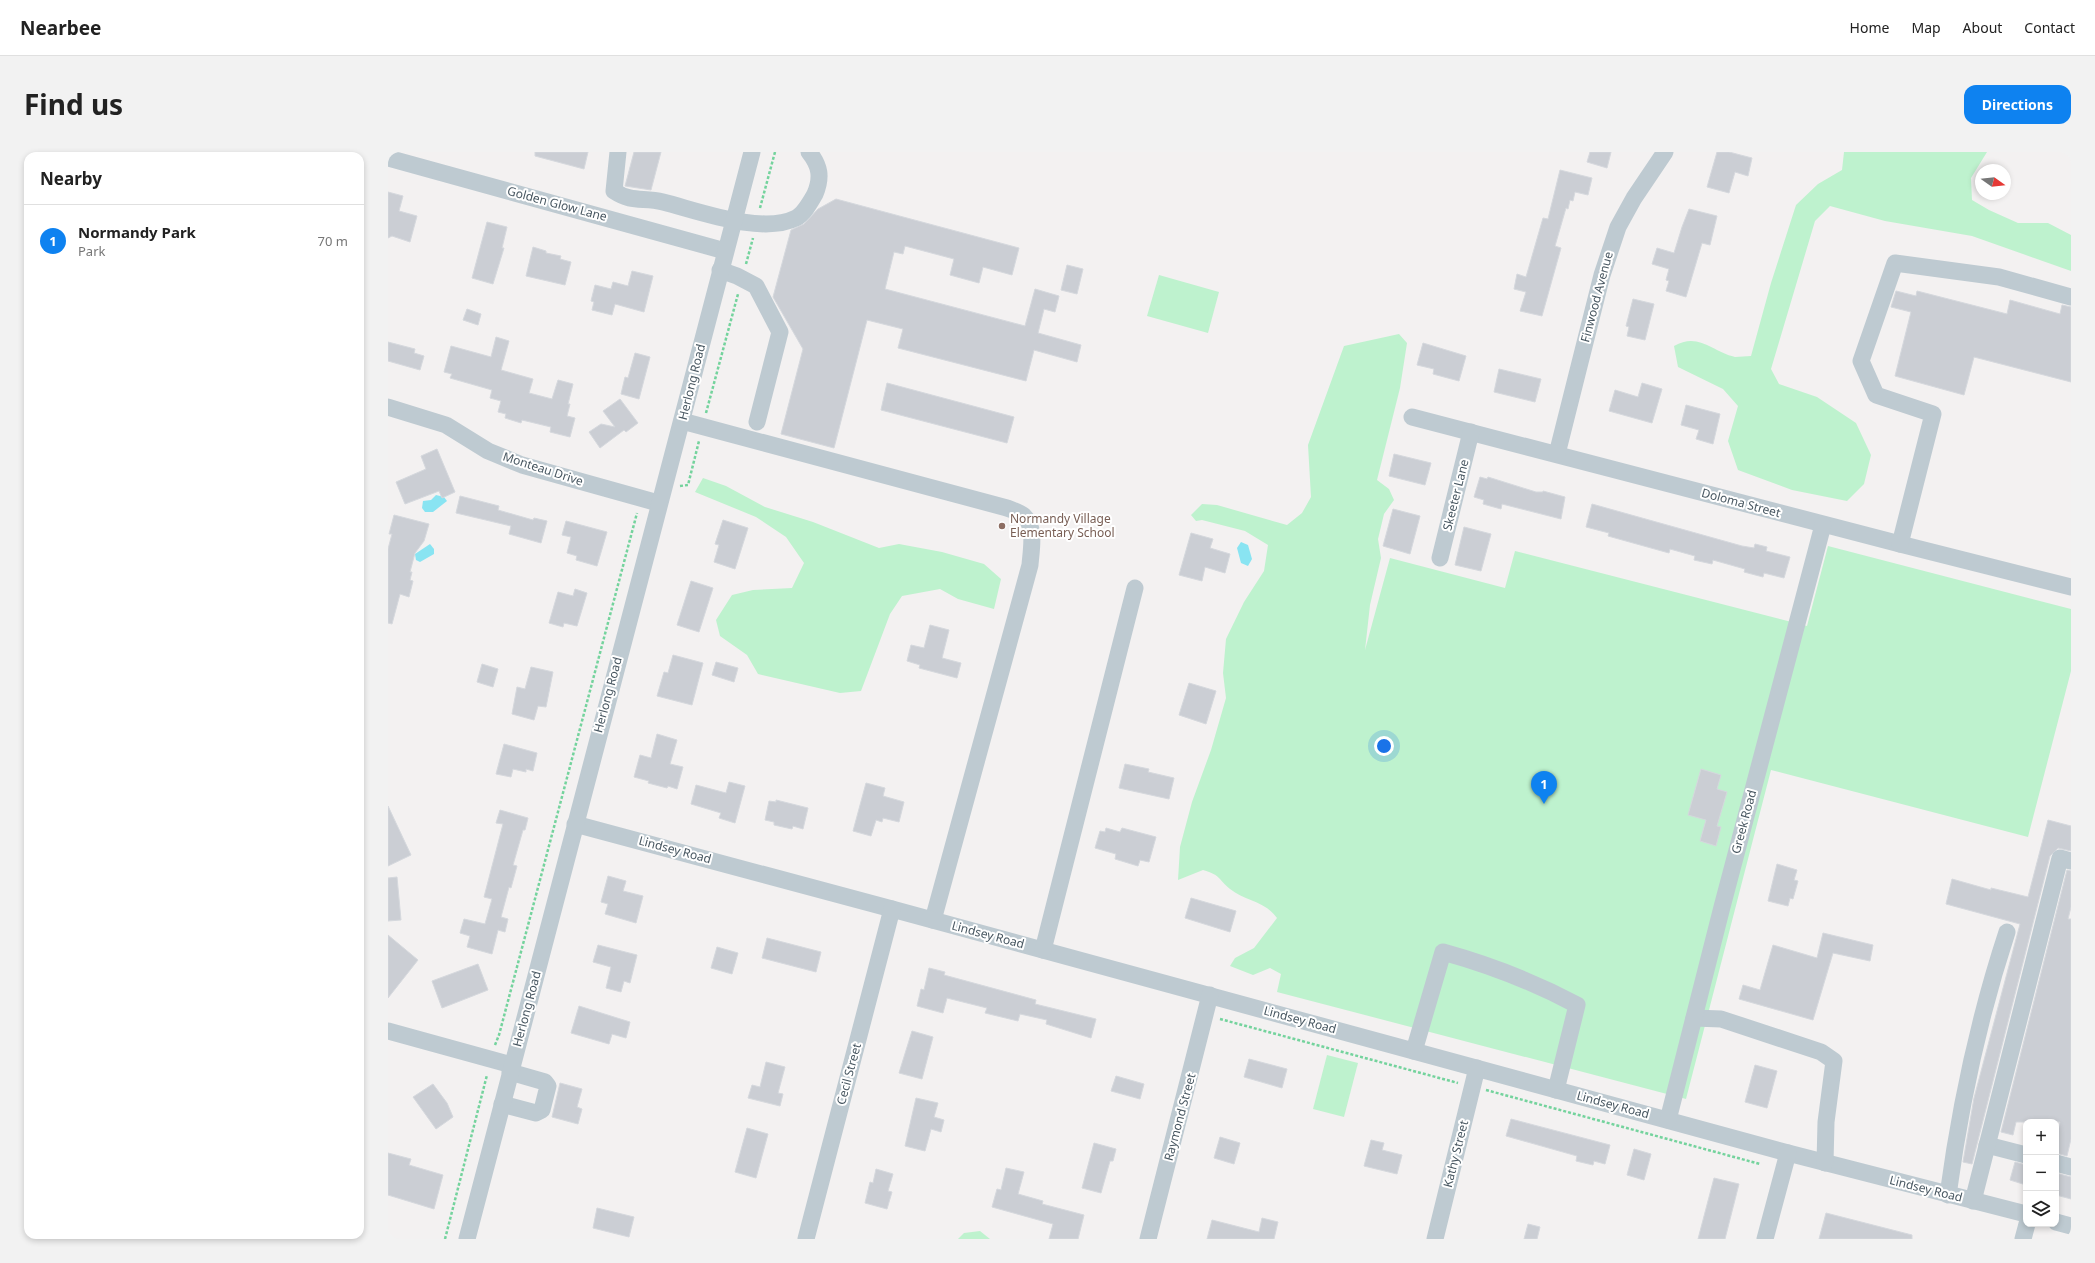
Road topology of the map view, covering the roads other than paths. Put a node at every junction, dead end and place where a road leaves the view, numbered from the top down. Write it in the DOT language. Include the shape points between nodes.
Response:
graph roads {
  1 [pos="618,152"];
  2 [pos="752,152"];
  3 [pos="809,152"];
  4 [pos="1664,152"];
  5 [pos="388,158"];
  6 [pos="734,220"];
  7 [pos="725,251"];
  8 [pos="720,270"];
  9 [pos="2071,297"];
  10 [pos="388,407"];
  11 [pos="1412,417"];
  12 [pos="682,421"];
  13 [pos="757,422"];
  14 [pos="1471,432"];
  15 [pos="1557,454"];
  16 [pos="658,503"];
  17 [pos="1823,525"];
  18 [pos="1900,544"];
  19 [pos="1440,558"];
  20 [pos="2071,587"];
  21 [pos="1134,588"];
  22 [pos="575,824"];
  23 [pos="2071,860"];
  24 [pos="892,909"];
  25 [pos="933,920"];
  26 [pos="2008,932"];
  27 [pos="1043,950"];
  28 [pos="1210,995"];
  29 [pos="1694,1018"];
  30 [pos="388,1031"];
  31 [pos="1414,1051"];
  32 [pos="1477,1068"];
  33 [pos="511,1069"];
  34 [pos="1556,1090"];
  35 [pos="502,1104"];
  36 [pos="1668,1120"];
  37 [pos="1987,1145"];
  38 [pos="1788,1153"];
  39 [pos="2023,1154"];
  40 [pos="1825,1163"];
  41 [pos="2059,1164"];
  42 [pos="2071,1167"];
  43 [pos="1948,1195"];
  44 [pos="1973,1201"];
  45 [pos="2023,1213"];
  46 [pos="2059,1223"];
  47 [pos="2071,1226"];
  48 [pos="2025,1227"];
  49 [pos="467,1239"];
  50 [pos="806,1239"];
  51 [pos="1148,1239"];
  52 [pos="1435,1239"];
  53 [pos="1765,1239"];
  54 [pos="2023,1239"];
  1 -- 6 [label="street" via="614,191 624,198 658,201"];
  2 -- 6 [label="street, Herlong Road"];
  3 -- 6 [label="street" via="818,163 820,178 812,200 798,217 778,223 756,225"];
  4 -- 15 [label="street, Finwood Avenue" via="1618,227 1602,274"];
  5 -- 7 [label="street, Golden Glow Lane"];
  6 -- 7 [label="street, Herlong Road"];
  7 -- 8 [label="street, Herlong Road"];
  8 -- 12 [label="street, Herlong Road"];
  8 -- 13 [label="street" via="756,286 780,332"];
  9 -- 18 [label="street" via="1999,277 1895,263 1860,361 1876,395 1934,414"];
  10 -- 16 [label="street, Monteau Drive" via="446,425 488,451 522,465"];
  11 -- 14 [label="street, Doloma Street"];
  12 -- 16 [label="street, Herlong Road"];
  12 -- 25 [label="street" via="1006,508 1024,516 1031,531 1030,565"];
  14 -- 15 [label="street, Doloma Street"];
  14 -- 19 [label="street, Skeeter Lane"];
  15 -- 17 [label="street, Doloma Street"];
  16 -- 22 [label="street, Herlong Road"];
  17 -- 18 [label="street, Doloma Street"];
  17 -- 29 [label="street, Greek Road"];
  18 -- 20 [label="street, Doloma Street"];
  21 -- 27 [label="street"];
  22 -- 24 [label="street, Lindsey Road"];
  22 -- 33 [label="street, Herlong Road"];
  23 -- 37 [label="street" via="2060,858"];
  24 -- 25 [label="street, Lindsey Road"];
  24 -- 50 [label="street, Cecil Street"];
  25 -- 27 [label="street, Lindsey Road"];
  26 -- 43 [label="street" via="1990,985 1963,1100"];
  27 -- 28 [label="street, Lindsey Road"];
  28 -- 31 [label="street, Lindsey Road"];
  28 -- 51 [label="street, Raymond Street"];
  29 -- 36 [label="street, Greek Road"];
  29 -- 40 [label="street" via="1720,1019 1821,1052 1834,1061 1826,1122"];
  30 -- 33 [label="street"];
  31 -- 32 [label="street, Lindsey Road"];
  31 -- 34 [label="street" via="1443,952 1449,953 1520,977 1578,1005"];
  32 -- 34 [label="street, Lindsey Road"];
  32 -- 52 [label="street, Kathy Street"];
  33 -- 35 [label="street, Herlong Road"];
  33 -- 35 [label="street" via="545,1082 548,1086 542,1110 536,1113"];
  34 -- 36 [label="street, Lindsey Road"];
  35 -- 49 [label="street, Herlong Road"];
  36 -- 38 [label="street, Lindsey Road"];
  37 -- 39 [label="street"];
  37 -- 44 [label="street"];
  38 -- 40 [label="street, Lindsey Road"];
  38 -- 53 [label="street"];
  40 -- 43 [label="street, Lindsey Road"];
  41 -- 42 [label="street"];
  43 -- 44 [label="street, Lindsey Road"];
  44 -- 45 [label="street, Lindsey Road"];
  46 -- 47 [label="street"];
  48 -- 54 [label="street"];
}
